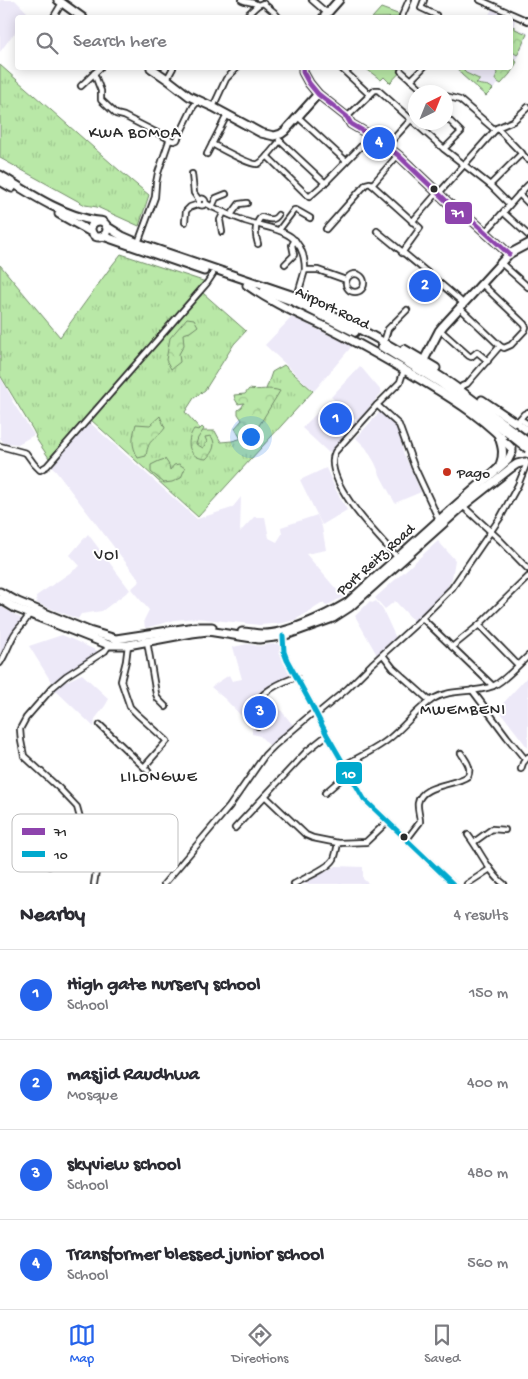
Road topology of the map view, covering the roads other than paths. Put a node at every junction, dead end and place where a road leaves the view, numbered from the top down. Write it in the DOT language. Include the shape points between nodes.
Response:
graph roads {
  1 [pos="242,0"];
  2 [pos="312,0"];
  3 [pos="340,0"];
  4 [pos="409,0"];
  5 [pos="424,0"];
  6 [pos="480,0"];
  7 [pos="500,0"];
  8 [pos="60,1"];
  9 [pos="258,5"];
  10 [pos="497,7"];
  11 [pos="54,15"];
  12 [pos="79,15"];
  13 [pos="247,15"];
  14 [pos="276,15"];
  15 [pos="325,15"];
  16 [pos="402,15"];
  17 [pos="436,15"];
  18 [pos="528,21"];
  19 [pos="98,70"];
  20 [pos="154,70"];
  21 [pos="172,70"];
  22 [pos="235,70"];
  23 [pos="303,70"];
  24 [pos="343,70"];
  25 [pos="421,70"];
  26 [pos="401,71"];
  27 [pos="94,73"];
  28 [pos="167,79"];
  29 [pos="411,80"];
  30 [pos="417,85"];
  31 [pos="81,86"];
  32 [pos="318,94"];
  33 [pos="370,95"];
  34 [pos="453,98"];
  35 [pos="198,101"];
  36 [pos="213,107"];
  37 [pos="528,108"];
  38 [pos="227,115"];
  39 [pos="408,116"];
  40 [pos="298,117"];
  41 [pos="347,117"];
  42 [pos="408,122"];
  43 [pos="453,124"];
  44 [pos="496,129"];
  45 [pos="423,130"];
  46 [pos="371,136"];
  47 [pos="279,138"];
  48 [pos="171,140"];
  49 [pos="212,144"];
  50 [pos="387,146"];
  51 [pos="444,149"];
  52 [pos="522,153"];
  53 [pos="207,154"];
  54 [pos="398,155"];
  55 [pos="267,156"];
  56 [pos="528,160"];
  57 [pos="346,161"];
  58 [pos="464,166"];
  59 [pos="192,174"];
  60 [pos="0,175"];
  61 [pos="0,181"];
  62 [pos="325,183"];
  63 [pos="528,184"];
  64 [pos="372,185"];
  65 [pos="490,185"];
  66 [pos="439,192"];
  67 [pos="226,194"];
  68 [pos="519,194"];
  69 [pos="198,202"];
  70 [pos="247,203"];
  71 [pos="528,203"];
  72 [pos="510,204"];
  73 [pos="212,207"];
  74 [pos="224,212"];
  75 [pos="504,213"];
  76 [pos="231,215"];
  77 [pos="278,215"];
  78 [pos="310,218"];
  79 [pos="97,221"];
  80 [pos="185,222"];
  81 [pos="412,222"];
  82 [pos="256,224"];
  83 [pos="106,226"];
  84 [pos="326,229"];
  85 [pos="279,230"];
  86 [pos="377,231"];
  87 [pos="91,232"];
  88 [pos="222,232"];
  89 [pos="485,232"];
  90 [pos="528,235"];
  91 [pos="102,236"];
  92 [pos="295,240"];
  93 [pos="138,243"];
  94 [pos="258,244"];
  95 [pos="528,244"];
  96 [pos="402,253"];
  97 [pos="509,254"];
  98 [pos="502,263"];
  99 [pos="285,264"];
  100 [pos="305,270"];
  101 [pos="213,274"];
  102 [pos="346,280"];
  103 [pos="482,284"];
  104 [pos="248,285"];
  105 [pos="528,287"];
  106 [pos="297,297"];
  107 [pos="462,306"];
  108 [pos="407,310"];
  109 [pos="440,330"];
  110 [pos="370,335"];
  111 [pos="385,339"];
  112 [pos="500,346"];
  113 [pos="488,361"];
  114 [pos="423,366"];
  115 [pos="404,370"];
  116 [pos="462,386"];
  117 [pos="377,405"];
  118 [pos="528,412"];
  119 [pos="518,421"];
  120 [pos="527,428"];
  121 [pos="499,435"];
  122 [pos="528,442"];
  123 [pos="0,446"];
  124 [pos="528,449"];
  125 [pos="512,451"];
  126 [pos="527,463"];
  127 [pos="498,468"];
  128 [pos="463,506"];
  129 [pos="439,520"];
  130 [pos="491,531"];
  131 [pos="398,558"];
  132 [pos="528,569"];
  133 [pos="528,577"];
  134 [pos="0,592"];
  135 [pos="0,599"];
  136 [pos="29,614"];
  137 [pos="422,618"];
  138 [pos="479,625"];
  139 [pos="283,636"];
  140 [pos="147,641"];
  141 [pos="108,645"];
  142 [pos="128,645"];
  143 [pos="452,648"];
  144 [pos="383,655"];
  145 [pos="528,656"];
  146 [pos="0,663"];
  147 [pos="518,665"];
  148 [pos="297,677"];
  149 [pos="493,686"];
  150 [pos="472,690"];
  151 [pos="430,701"];
  152 [pos="166,707"];
  153 [pos="316,713"];
  154 [pos="100,725"];
  155 [pos="258,726"];
  156 [pos="327,735"];
  157 [pos="461,753"];
  158 [pos="526,758"];
  159 [pos="344,765"];
  160 [pos="144,767"];
  161 [pos="521,769"];
  162 [pos="148,771"];
  163 [pos="348,773"];
  164 [pos="325,793"];
  165 [pos="265,796"];
  166 [pos="79,814"];
  167 [pos="387,822"];
  168 [pos="236,828"];
  169 [pos="504,830"];
  170 [pos="468,835"];
  171 [pos="406,839"];
  172 [pos="474,842"];
  173 [pos="338,843"];
  174 [pos="178,867"];
  175 [pos="490,869"];
  176 [pos="174,872"];
  177 [pos="164,884"];
  178 [pos="294,884"];
  179 [pos="452,884"];
  180 [pos="467,884"];
  181 [pos="504,884"];
  1 -- 9 [label="street"];
  2 -- 15 [label="street"];
  3 -- 15 [label="main road"];
  4 -- 16 [label="street"];
  5 -- 17 [label="street" via="421,8"];
  6 -- 10 [label="street"];
  7 -- 10 [label="street"];
  8 -- 11 [label="street"];
  8 -- 12 [label="main road"];
  9 -- 13 [label="street"];
  9 -- 14 [label="street" via="265,4"];
  10 -- 18 [label="street"];
  19 -- 27 [label="street"];
  20 -- 28 [label="main road"];
  21 -- 28 [label="street"];
  22 -- 36 [label="street" via="226,79"];
  23 -- 32 [label="main road"];
  24 -- 33 [label="street"];
  25 -- 29 [label="street"];
  26 -- 29 [label="street"];
  27 -- 31 [label="street"];
  27 -- 48 [label="street" via="101,100 112,112"];
  28 -- 35 [label="main road"];
  29 -- 30 [label="street"];
  32 -- 40 [label="main road"];
  32 -- 41 [label="main road"];
  33 -- 39 [label="street" via="378,90"];
  33 -- 41 [label="street"];
  34 -- 44 [label="street"];
  35 -- 36 [label="main road"];
  35 -- 48 [label="street" via="177,140"];
  36 -- 38 [label="main road"];
  37 -- 44 [label="street" via="513,121"];
  38 -- 47 [label="main road" via="261,133"];
  38 -- 49 [label="street"];
  40 -- 47 [label="main road"];
  40 -- 57 [label="street"];
  41 -- 46 [label="main road" via="351,124"];
  42 -- 50 [label="street"];
  43 -- 51 [label="street" via="461,132"];
  44 -- 52 [label="street"];
  44 -- 58 [label="street"];
  45 -- 51 [label="street"];
  46 -- 50 [label="main road"];
  46 -- 57 [label="street"];
  47 -- 55 [label="street"];
  47 -- 62 [label="street"];
  48 -- 93 [label="street" via="159,169 155,197"];
  49 -- 53 [label="street"];
  49 -- 55 [label="street" via="254,164 259,164"];
  50 -- 54 [label="main road"];
  51 -- 58 [label="street"];
  52 -- 56 [label="street"];
  52 -- 65 [label="street"];
  54 -- 64 [label="street"];
  54 -- 66 [label="main road"];
  55 -- 62 [label="street" via="309,196"];
  57 -- 62 [label="street"];
  58 -- 65 [label="street"];
  58 -- 66 [label="street"];
  59 -- 69 [label="street"];
  60 -- 79 [label="main road" via="76,217"];
  61 -- 87 [label="main road"];
  63 -- 68 [label="street"];
  64 -- 81 [label="street"];
  64 -- 84 [label="street" via="368,182"];
  65 -- 72 [label="street"];
  66 -- 81 [label="street"];
  66 -- 89 [label="main road" via="460,214"];
  67 -- 73 [label="street" via="216,198"];
  68 -- 71 [label="street"];
  68 -- 72 [label="street"];
  69 -- 73 [label="street" via="203,199"];
  69 -- 80 [label="street" via="186,211"];
  70 -- 76 [label="street" via="239,204"];
  72 -- 75 [label="street"];
  73 -- 74 [label="street"];
  74 -- 76 [label="street"];
  74 -- 88 [label="street" via="220,220"];
  75 -- 89 [label="street"];
  75 -- 90 [label="street"];
  76 -- 82 [label="street"];
  77 -- 82 [label="street" via="270,220 261,218"];
  78 -- 85 [label="street" via="294,210"];
  79 -- 83 [label="main road"];
  79 -- 87 [label="main road"];
  81 -- 96 [label="street" via="420,229"];
  82 -- 85 [label="street"];
  82 -- 94 [label="street"];
  83 -- 91 [label="main road"];
  83 -- 93 [label="main road, Airport Road"];
  85 -- 92 [label="street"];
  86 -- 96 [label="street"];
  87 -- 91 [label="main road"];
  89 -- 97 [label="main road"];
  91 -- 101 [label="main road, Airport Road"];
  92 -- 99 [label="street" via="292,245 294,255"];
  92 -- 100 [label="street" via="303,254"];
  93 -- 106 [label="main road, Airport Road"];
  95 -- 97 [label="main road"];
  96 -- 107 [label="street" via="436,279"];
  97 -- 98 [label="main road"];
  98 -- 103 [label="main road"];
  98 -- 105 [label="street"];
  100 -- 102 [label="street" via="324,272"];
  100 -- 106 [label="street"];
  101 -- 104 [label="main road, Airport Road"];
  101 -- 123 [label="street" via="47,466 40,470 26,453"];
  102 -- 102 [label="street" via="350,275 359,275 364,287 360,291 352,291"];
  103 -- 107 [label="main road"];
  103 -- 112 [label="street" via="526,327 511,345"];
  104 -- 114 [label="main road, Airport Road" via="295,302"];
  104 -- 115 [label="main road" via="264,298 360,344"];
  106 -- 110 [label="main road, Airport Road"];
  107 -- 109 [label="main road"];
  107 -- 112 [label="street"];
  108 -- 111 [label="street" via="388,329"];
  109 -- 113 [label="street" via="469,356 477,352"];
  109 -- 114 [label="main road"];
  110 -- 111 [label="main road"];
  110 -- 114 [label="main road, Airport Road"];
  111 -- 114 [label="main road"];
  112 -- 113 [label="street"];
  113 -- 116 [label="street"];
  114 -- 116 [label="main road"];
  114 -- 122 [label="main road, Airport Road, bridge" via="478,402"];
  114 -- 124 [label="main road, Airport Road, bridge"];
  115 -- 117 [label="street" via="400,382"];
  115 -- 121 [label="main road" via="469,411"];
  116 -- 119 [label="main road"];
  117 -- 129 [label="street" via="399,425"];
  117 -- 131 [label="street" via="335,452 332,462 342,490"];
  118 -- 119 [label="street"];
  119 -- 120 [label="main road"];
  120 -- 125 [label="main road, Port Reitz Road" via="513,438"];
  121 -- 125 [label="main road"];
  121 -- 127 [label="main road" via="503,457"];
  125 -- 126 [label="main road" via="519,460"];
  125 -- 127 [label="main road, Port Reitz Road" via="508,460"];
  126 -- 128 [label="main road" via="511,468"];
  126 -- 130 [label="street"];
  127 -- 129 [label="main road, Port Reitz Road"];
  128 -- 130 [label="street"];
  128 -- 139 [label="main road" via="350,607 333,618"];
  129 -- 131 [label="main road, Port Reitz Road"];
  130 -- 132 [label="street"];
  130 -- 137 [label="street" via="452,588"];
  131 -- 134 [label="main road, Port Reitz Road" via="331,613 264,635 195,627 116,639 89,631"];
  133 -- 138 [label="street"];
  135 -- 136 [label="main road"];
  136 -- 141 [label="main road"];
  136 -- 146 [label="street" via="12,637"];
  137 -- 143 [label="street"];
  137 -- 144 [label="street"];
  138 -- 143 [label="street"];
  138 -- 147 [label="street"];
  139 -- 140 [label="main road" via="259,639 208,631"];
  139 -- 148 [label="street" via="284,652"];
  140 -- 142 [label="main road"];
  140 -- 152 [label="street" via="156,694"];
  141 -- 142 [label="main road"];
  141 -- 166 [label="street" via="105,651 53,687 20,729 24,756 75,804"];
  142 -- 160 [label="street" via="121,681 130,707 167,741"];
  143 -- 149 [label="street"];
  144 -- 151 [label="street"];
  144 -- 153 [label="street"];
  145 -- 147 [label="street"];
  147 -- 149 [label="street"];
  148 -- 153 [label="street"];
  148 -- 155 [label="street" via="259,699 255,710"];
  149 -- 150 [label="street"];
  150 -- 151 [label="street" via="453,692"];
  150 -- 158 [label="street"];
  151 -- 159 [label="street" via="387,740"];
  153 -- 156 [label="street"];
  153 -- 174 [label="street" via="265,755 229,807"];
  154 -- 160 [label="street"];
  156 -- 159 [label="street"];
  156 -- 165 [label="street" via="307,751"];
  157 -- 171 [label="street" via="469,766 468,776 429,789 421,796 417,803 420,822"];
  158 -- 161 [label="street"];
  159 -- 163 [label="street"];
  160 -- 162 [label="street"];
  163 -- 164 [label="street"];
  163 -- 167 [label="street" via="364,799"];
  165 -- 168 [label="street"];
  165 -- 173 [label="street" via="306,835"];
  167 -- 171 [label="street"];
  167 -- 173 [label="street" via="366,842"];
  169 -- 172 [label="street" via="492,829"];
  170 -- 172 [label="street"];
  171 -- 179 [label="street"];
  172 -- 175 [label="street"];
  173 -- 178 [label="street" via="332,861"];
  175 -- 180 [label="street"];
  175 -- 181 [label="street"];
  176 -- 177 [label="street"];
}
